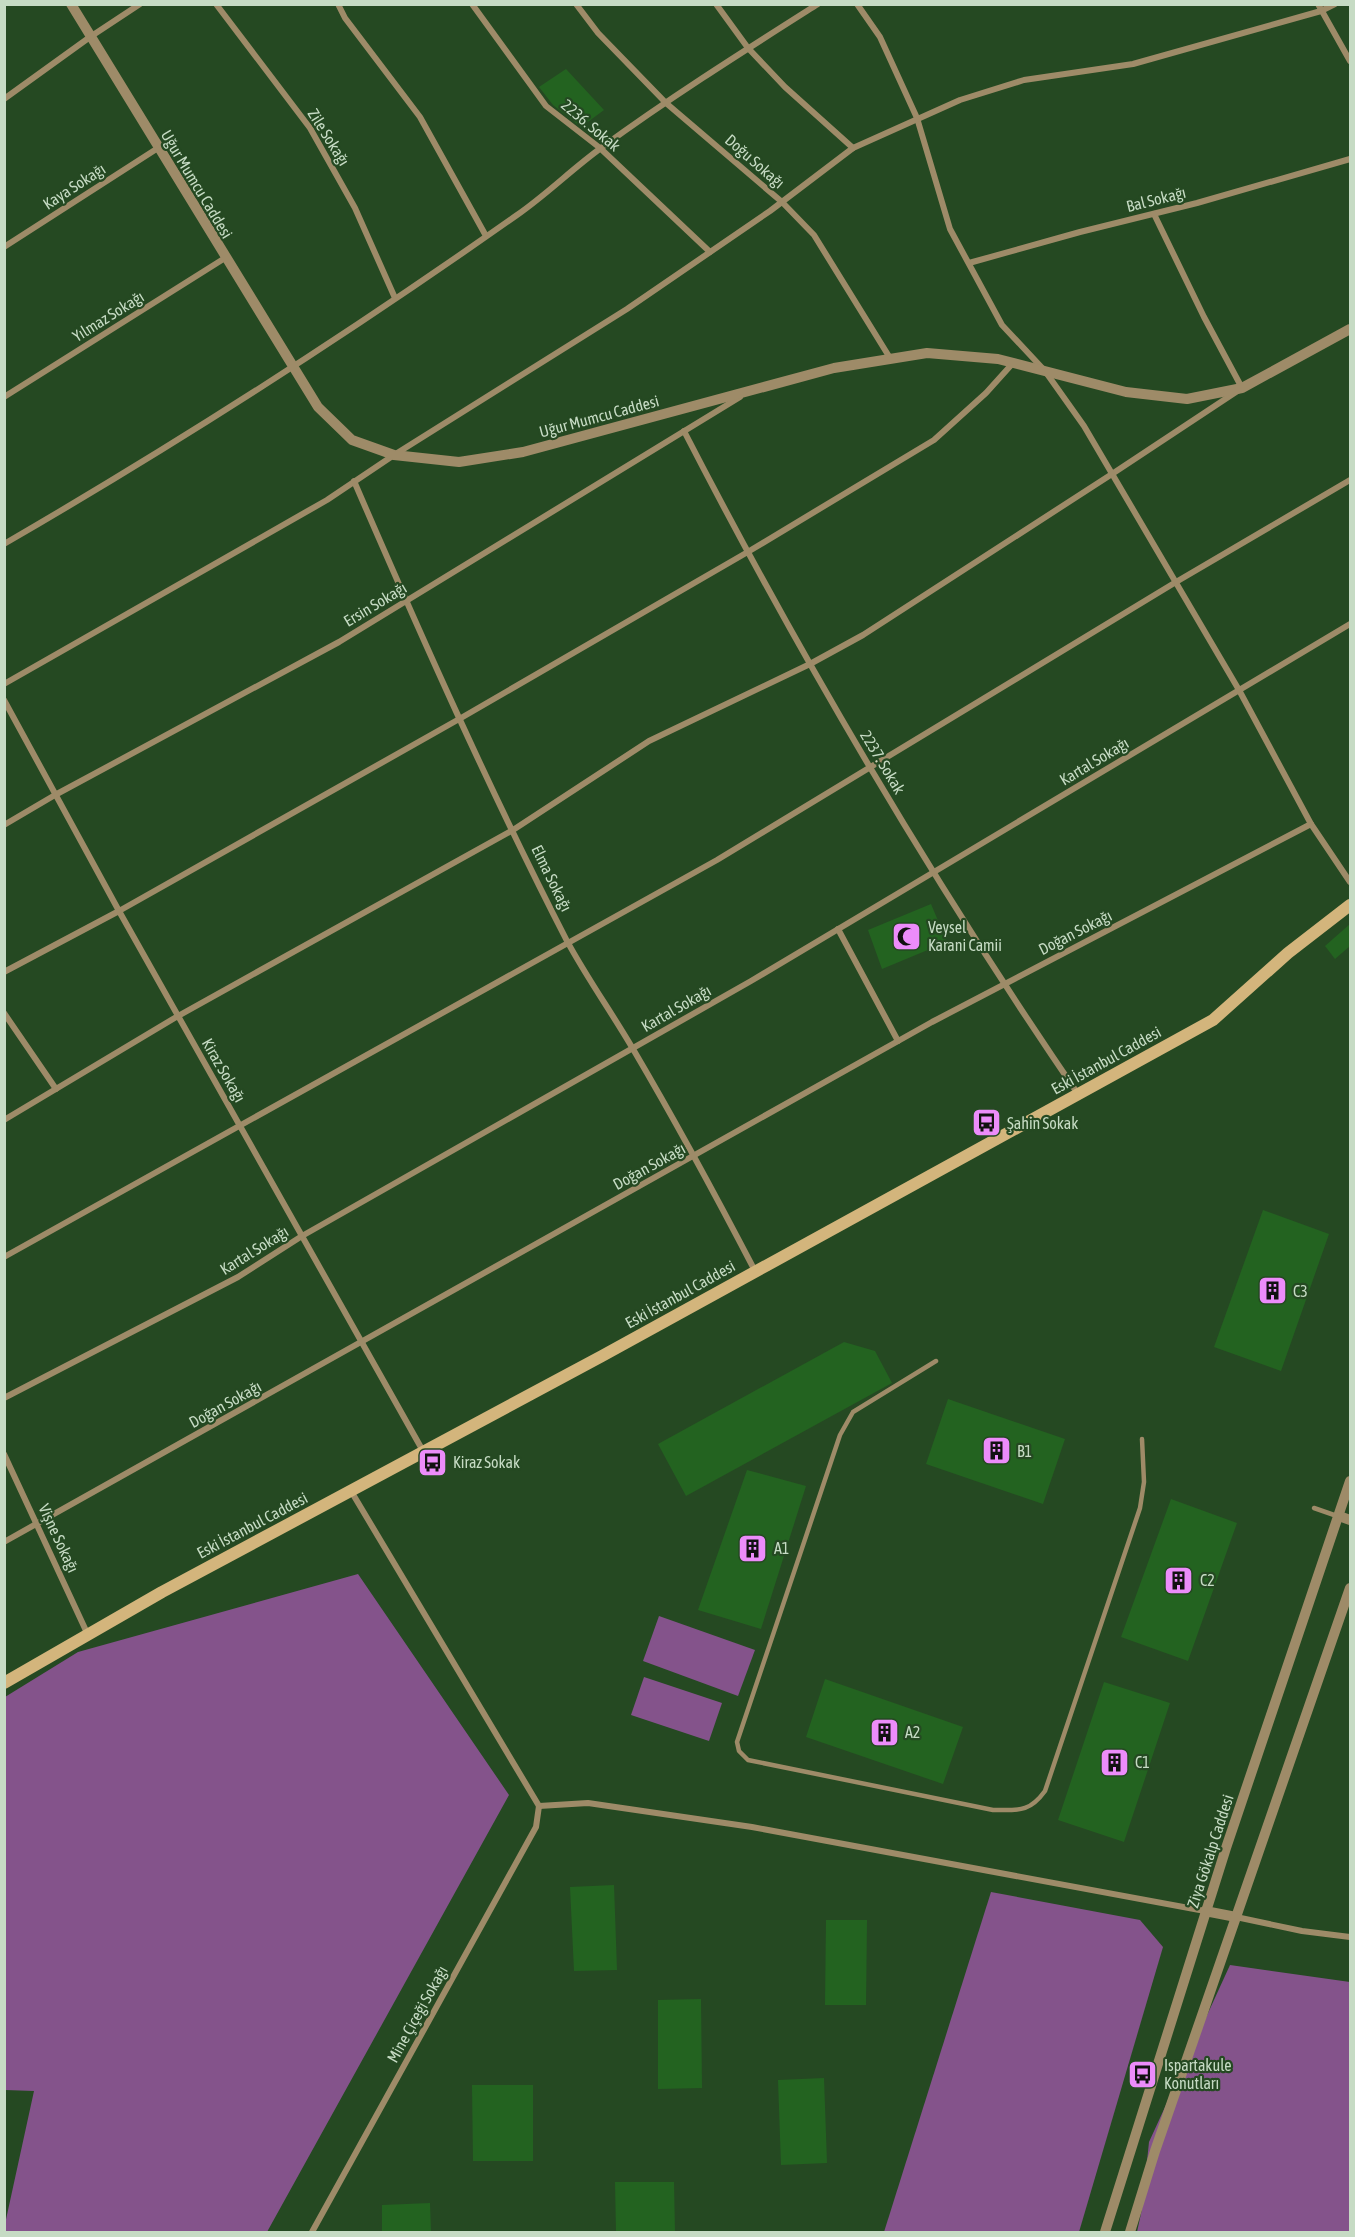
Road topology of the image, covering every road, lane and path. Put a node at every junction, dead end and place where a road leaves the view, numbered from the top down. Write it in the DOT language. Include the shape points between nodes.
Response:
graph roads {
  1 [pos="70,4"];
  2 [pos="140,4"];
  3 [pos="216,4"];
  4 [pos="338,4"];
  5 [pos="472,4"];
  6 [pos="576,4"];
  7 [pos="716,4"];
  8 [pos="818,4"];
  9 [pos="857,4"];
  10 [pos="1335,4"];
  11 [pos="1319,8"];
  12 [pos="90,37"];
  13 [pos="748,48"];
  14 [pos="1350,61"];
  15 [pos="4,99"];
  16 [pos="666,103"];
  17 [pos="917,118"];
  18 [pos="158,148"];
  19 [pos="600,148"];
  20 [pos="853,148"];
  21 [pos="1350,159"];
  22 [pos="782,202"];
  23 [pos="1154,214"];
  24 [pos="486,236"];
  25 [pos="4,247"];
  26 [pos="710,252"];
  27 [pos="225,258"];
  28 [pos="969,263"];
  29 [pos="395,298"];
  30 [pos="1350,329"];
  31 [pos="890,358"];
  32 [pos="1014,363"];
  33 [pos="293,368"];
  34 [pos="1045,371"];
  35 [pos="1242,388"];
  36 [pos="750,391"];
  37 [pos="4,398"];
  38 [pos="684,431"];
  39 [pos="394,455"];
  40 [pos="1112,474"];
  41 [pos="1350,480"];
  42 [pos="354,481"];
  43 [pos="4,544"];
  44 [pos="746,553"];
  45 [pos="1176,582"];
  46 [pos="406,601"];
  47 [pos="1350,624"];
  48 [pos="810,664"];
  49 [pos="4,684"];
  50 [pos="1239,690"];
  51 [pos="4,700"];
  52 [pos="461,718"];
  53 [pos="870,768"];
  54 [pos="54,795"];
  55 [pos="1311,824"];
  56 [pos="4,825"];
  57 [pos="513,830"];
  58 [pos="934,872"];
  59 [pos="1350,882"];
  60 [pos="1350,904"];
  61 [pos="119,911"];
  62 [pos="838,929"];
  63 [pos="568,943"];
  64 [pos="4,972"];
  65 [pos="1003,984"];
  66 [pos="4,1013"];
  67 [pos="178,1016"];
  68 [pos="898,1041"];
  69 [pos="633,1048"];
  70 [pos="56,1089"];
  71 [pos="1078,1094"];
  72 [pos="4,1120"];
  73 [pos="240,1126"];
  74 [pos="694,1156"];
  75 [pos="302,1236"];
  76 [pos="4,1257"];
  77 [pos="756,1271"];
  78 [pos="362,1343"];
  79 [pos="936,1360"];
  80 [pos="4,1398"];
  81 [pos="1142,1439"];
  82 [pos="423,1452"];
  83 [pos="4,1454"];
  84 [pos="1350,1481"];
  85 [pos="350,1491"];
  86 [pos="1314,1508"];
  87 [pos="1339,1516"];
  88 [pos="1350,1520"];
  89 [pos="37,1523"];
  90 [pos="4,1542"];
  91 [pos="1350,1588"];
  92 [pos="88,1635"];
  93 [pos="4,1683"];
  94 [pos="540,1806"];
  95 [pos="1205,1911"];
  96 [pos="1236,1917"];
  97 [pos="1350,1937"];
  98 [pos="312,2232"];
  99 [pos="1106,2232"];
  100 [pos="1130,2232"];
  1 -- 12 [label="street, Uğur Mumcu Caddesi"];
  2 -- 12 [label="street"];
  3 -- 29 [label="street, Zile Sokağı" via="310,128 355,208"];
  4 -- 24 [label="street" via="420,117"];
  5 -- 19 [label="street, 2236. Sokak" via="546,106"];
  6 -- 16 [label="street, Doğu Sokağı" via="598,33"];
  7 -- 13 [label="street"];
  8 -- 13 [label="street"];
  9 -- 17 [label="street" via="880,37"];
  10 -- 11 [label="street"];
  11 -- 14 [label="street"];
  11 -- 17 [label="street" via="1133,64 1024,80"];
  12 -- 15 [label="street"];
  12 -- 18 [label="street, Uğur Mumcu Caddesi"];
  13 -- 16 [label="street"];
  13 -- 20 [label="street" via="784,87"];
  16 -- 19 [label="street"];
  16 -- 22 [label="street, Doğu Sokağı"];
  17 -- 20 [label="street"];
  17 -- 28 [label="street" via="950,229"];
  18 -- 25 [label="street, Kaya Sokağı"];
  18 -- 27 [label="street, Uğur Mumcu Caddesi"];
  19 -- 24 [label="street"];
  19 -- 26 [label="street, 2236. Sokak"];
  20 -- 22 [label="street"];
  21 -- 23 [label="street, Bal Sokağı"];
  22 -- 26 [label="street"];
  22 -- 31 [label="street, Doğu Sokağı" via="814,235"];
  23 -- 28 [label="street, Bal Sokağı"];
  23 -- 35 [label="street"];
  24 -- 29 [label="street"];
  26 -- 39 [label="street" via="627,309"];
  27 -- 33 [label="street, Uğur Mumcu Caddesi"];
  27 -- 37 [label="street, Yılmaz Sokağı"];
  28 -- 34 [label="street" via="1002,325"];
  29 -- 33 [label="street"];
  30 -- 35 [label="street, Uğur Mumcu Caddesi"];
  31 -- 32 [label="street, Uğur Mumcu Caddesi" via="927,352"];
  31 -- 36 [label="street, Uğur Mumcu Caddesi" via="834,368"];
  32 -- 34 [label="street, Uğur Mumcu Caddesi"];
  32 -- 44 [label="street" via="934,440"];
  33 -- 39 [label="street, Uğur Mumcu Caddesi" via="318,406 352,440"];
  33 -- 43 [label="street" via="117,479"];
  34 -- 35 [label="street, Uğur Mumcu Caddesi" via="1126,392 1187,399"];
  34 -- 40 [label="street"];
  35 -- 40 [label="street"];
  36 -- 38 [label="street, Ersin Sokağı"];
  36 -- 39 [label="street, Uğur Mumcu Caddesi" via="523,452 459,462"];
  38 -- 44 [label="street, 2237. Sokak"];
  38 -- 46 [label="street, Ersin Sokağı"];
  39 -- 42 [label="street"];
  40 -- 45 [label="street"];
  40 -- 48 [label="street" via="863,635"];
  41 -- 45 [label="street"];
  42 -- 46 [label="street, Elma Sokağı"];
  42 -- 49 [label="street"];
  44 -- 48 [label="street, 2237. Sokak"];
  44 -- 52 [label="street"];
  45 -- 50 [label="street"];
  45 -- 53 [label="street"];
  46 -- 52 [label="street, Elma Sokağı"];
  46 -- 54 [label="street, Ersin Sokağı" via="339,642"];
  47 -- 50 [label="street, Kartal Sokağı"];
  48 -- 53 [label="street, 2237. Sokak"];
  48 -- 57 [label="street" via="649,741"];
  50 -- 55 [label="street"];
  50 -- 58 [label="street, Kartal Sokağı"];
  51 -- 54 [label="street, Kiraz Sokağı"];
  52 -- 57 [label="street, Elma Sokağı"];
  52 -- 61 [label="street"];
  53 -- 58 [label="street, 2237. Sokak"];
  53 -- 63 [label="street"];
  54 -- 56 [label="street, Ersin Sokağı"];
  54 -- 61 [label="street, Kiraz Sokağı"];
  55 -- 59 [label="street"];
  55 -- 65 [label="street, Doğan Sokağı"];
  57 -- 63 [label="street, Elma Sokağı"];
  57 -- 67 [label="street"];
  58 -- 62 [label="street, Kartal Sokağı"];
  58 -- 65 [label="street, 2237. Sokak"];
  60 -- 71 [label="main road, Eski İstanbul Caddesi" via="1213,1020"];
  61 -- 64 [label="street"];
  61 -- 67 [label="street, Kiraz Sokağı"];
  62 -- 68 [label="street"];
  62 -- 69 [label="street, Kartal Sokağı"];
  63 -- 69 [label="street, Elma Sokağı"];
  63 -- 73 [label="street"];
  65 -- 68 [label="street, Doğan Sokağı"];
  65 -- 71 [label="street, 2237. Sokak"];
  66 -- 70 [label="street"];
  67 -- 70 [label="street"];
  67 -- 73 [label="street, Kiraz Sokağı"];
  68 -- 74 [label="street, Doğan Sokağı"];
  69 -- 74 [label="street, Elma Sokağı"];
  69 -- 75 [label="street, Kartal Sokağı"];
  70 -- 72 [label="street"];
  71 -- 77 [label="main road, Eski İstanbul Caddesi"];
  73 -- 75 [label="street, Kiraz Sokağı"];
  73 -- 76 [label="street"];
  74 -- 77 [label="street, Elma Sokağı"];
  74 -- 78 [label="street, Doğan Sokağı"];
  75 -- 78 [label="street, Kiraz Sokağı"];
  75 -- 80 [label="street, Kartal Sokağı" via="238,1277"];
  77 -- 82 [label="main road, Eski İstanbul Caddesi"];
  78 -- 82 [label="street, Kiraz Sokağı"];
  78 -- 89 [label="street, Doğan Sokağı"];
  79 -- 81 [label="lane" via="852,1412 840,1435 737,1742 748,1760 993,1809 1019,1810 1036,1803 1045,1791 1140,1508 1144,1482"];
  82 -- 85 [label="main road, Eski İstanbul Caddesi"];
  83 -- 89 [label="street, Vişne Sokağı"];
  84 -- 87 [label="street, Ziya Gökalp Caddesi"];
  85 -- 92 [label="main road, Eski İstanbul Caddesi"];
  85 -- 94 [label="street"];
  86 -- 87 [label="lane"];
  87 -- 88 [label="street"];
  87 -- 95 [label="street, Ziya Gökalp Caddesi"];
  89 -- 90 [label="street, Doğan Sokağı"];
  89 -- 92 [label="street, Vişne Sokağı"];
  91 -- 96 [label="street"];
  92 -- 93 [label="main road, Eski İstanbul Caddesi"];
  94 -- 95 [label="street" via="588,1803 752,1827"];
  94 -- 98 [label="street, Mine Çiçeği Sokağı" via="536,1827"];
  95 -- 96 [label="street"];
  95 -- 99 [label="street, Ziya Gökalp Caddesi"];
  96 -- 97 [label="street"];
  96 -- 100 [label="street"];
}
